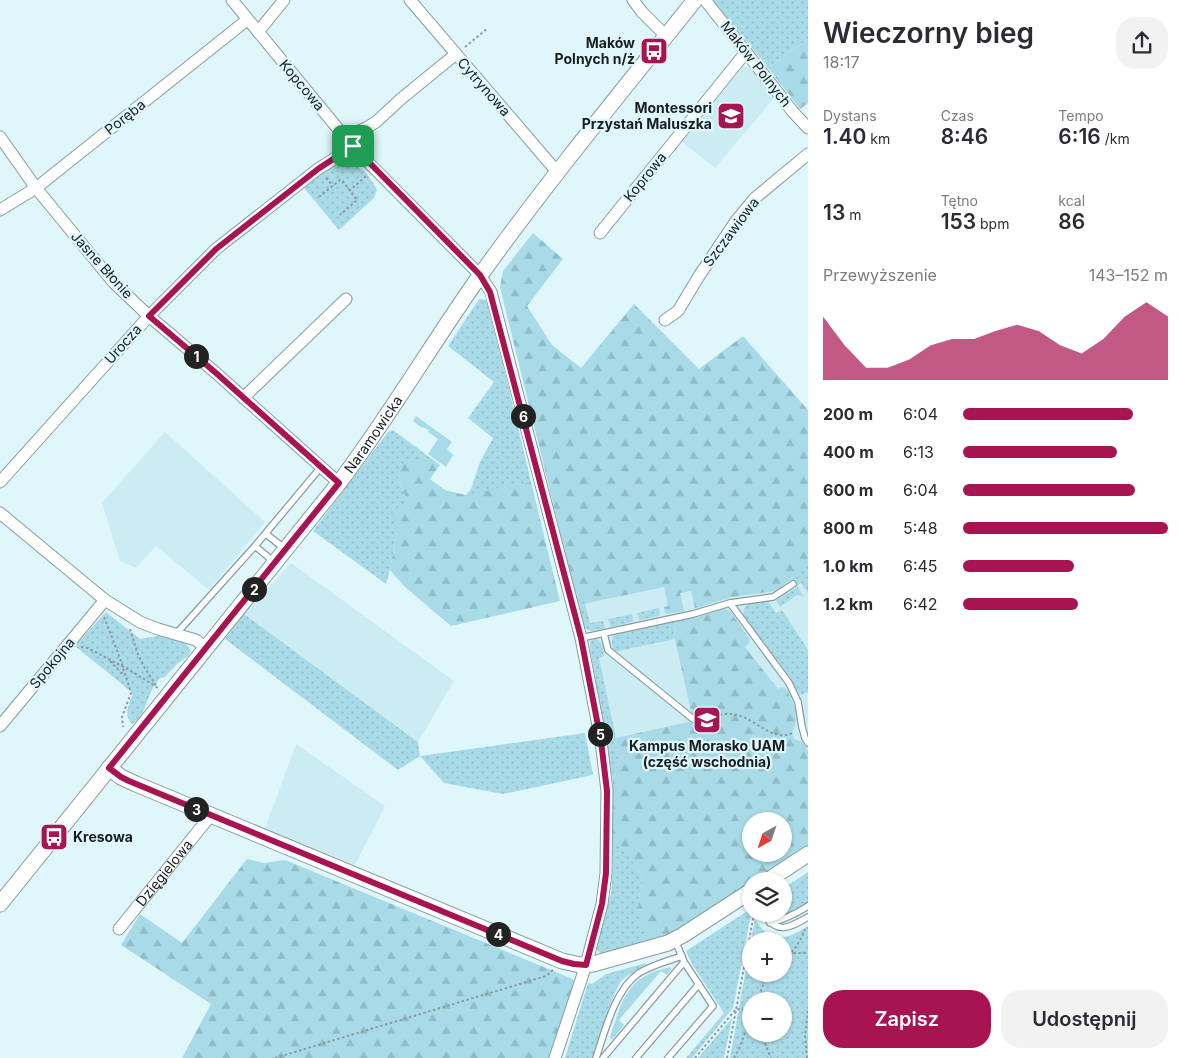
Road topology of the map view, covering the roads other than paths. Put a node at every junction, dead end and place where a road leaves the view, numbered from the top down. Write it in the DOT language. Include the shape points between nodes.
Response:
graph roads {
  1 [pos="232,0"];
  2 [pos="284,0"];
  3 [pos="410,0"];
  4 [pos="633,0"];
  5 [pos="695,0"];
  6 [pos="705,0"];
  7 [pos="248,20"];
  8 [pos="258,32"];
  9 [pos="666,36"];
  10 [pos="746,52"];
  11 [pos="456,54"];
  12 [pos="808,128"];
  13 [pos="0,137"];
  14 [pos="345,137"];
  15 [pos="353,146"];
  16 [pos="808,154"];
  17 [pos="558,173"];
  18 [pos="36,188"];
  19 [pos="0,210"];
  20 [pos="600,233"];
  21 [pos="480,275"];
  22 [pos="346,299"];
  23 [pos="149,316"];
  24 [pos="665,320"];
  25 [pos="243,398"];
  26 [pos="321,467"];
  27 [pos="0,482"];
  28 [pos="339,483"];
  29 [pos="0,513"];
  30 [pos="266,534"];
  31 [pos="255,546"];
  32 [pos="286,550"];
  33 [pos="275,563"];
  34 [pos="793,584"];
  35 [pos="103,603"];
  36 [pos="730,603"];
  37 [pos="176,634"];
  38 [pos="604,634"];
  39 [pos="581,638"];
  40 [pos="206,648"];
  41 [pos="693,719"];
  42 [pos="0,726"];
  43 [pos="808,743"];
  44 [pos="109,768"];
  45 [pos="211,815"];
  46 [pos="808,854"];
  47 [pos="781,872"];
  48 [pos="742,899"];
  49 [pos="0,904"];
  50 [pos="808,906"];
  51 [pos="808,916"];
  52 [pos="770,923"];
  53 [pos="118,929"];
  54 [pos="676,940"];
  55 [pos="683,959"];
  56 [pos="586,965"];
  57 [pos="699,984"];
  58 [pos="555,1058"];
  59 [pos="596,1058"];
  60 [pos="603,1058"];
  61 [pos="636,1058"];
  62 [pos="668,1058"];
  1 -- 7 [label="street, Kopcowa"];
  2 -- 8 [label="street"];
  3 -- 11 [label="street, Cytrynowa"];
  4 -- 9 [label="street"];
  5 -- 9 [label="street, Naramowicka"];
  6 -- 10 [label="street, Maków Polnych"];
  7 -- 8 [label="street, Kopcowa"];
  7 -- 18 [label="street, Poręba"];
  8 -- 14 [label="street, Kopcowa"];
  9 -- 17 [label="street, Naramowicka"];
  10 -- 12 [label="street, Maków Polnych"];
  10 -- 20 [label="street, Koprowa"];
  11 -- 14 [label="street" via="376,122"];
  11 -- 17 [label="street, Cytrynowa"];
  13 -- 18 [label="street, Jasne Błonie"];
  14 -- 15 [label="street, Kopcowa"];
  15 -- 21 [label="street, Kopcowa"];
  15 -- 23 [label="street, Urocza" via="318,169 216,249"];
  16 -- 24 [label="street, Szczawiowa" via="754,198 678,311"];
  17 -- 21 [label="street, Naramowicka"];
  18 -- 19 [label="street, Poręba"];
  18 -- 23 [label="street, Jasne Błonie" via="114,283"];
  21 -- 28 [label="street, Naramowicka"];
  21 -- 39 [label="street, Kopcowa" via="490,292"];
  22 -- 25 [label="street"];
  23 -- 25 [label="street, Jasne Błonie"];
  23 -- 27 [label="street, Urocza"];
  25 -- 26 [label="street, Jasne Błonie"];
  26 -- 28 [label="street, Jasne Błonie"];
  26 -- 30 [label="lane"];
  28 -- 32 [label="street, Naramowicka"];
  29 -- 35 [label="street"];
  30 -- 31 [label="lane"];
  30 -- 32 [label="lane"];
  31 -- 33 [label="lane"];
  31 -- 37 [label="lane"];
  32 -- 33 [label="street, Naramowicka"];
  33 -- 40 [label="street, Naramowicka"];
  34 -- 36 [label="lane" via="773,597"];
  35 -- 37 [label="street" via="140,622"];
  35 -- 42 [label="street, Spokojna"];
  36 -- 38 [label="lane"];
  36 -- 43 [label="lane" via="789,683 798,702"];
  37 -- 40 [label="street" via="196,640"];
  38 -- 39 [label="lane"];
  38 -- 41 [label="lane" via="608,650"];
  39 -- 56 [label="street, Kopcowa" via="607,791 606,873 602,904"];
  40 -- 44 [label="street, Naramowicka"];
  44 -- 45 [label="street" via="124,779"];
  44 -- 49 [label="street, Naramowicka"];
  45 -- 53 [label="street, Dzięgielowa"];
  45 -- 56 [label="street" via="562,961"];
  46 -- 47 [label="street"];
  48 -- 54 [label="street"];
  50 -- 52 [label="lane" via="784,920"];
  51 -- 52 [label="lane" via="784,928"];
  54 -- 55 [label="lane"];
  54 -- 56 [label="street"];
  55 -- 57 [label="lane"];
  55 -- 59 [label="lane" via="651,967 625,986"];
  55 -- 60 [label="lane"];
  56 -- 58 [label="street, Kopcowa"];
  57 -- 61 [label="lane"];
  57 -- 62 [label="lane" via="712,1006"];
}
